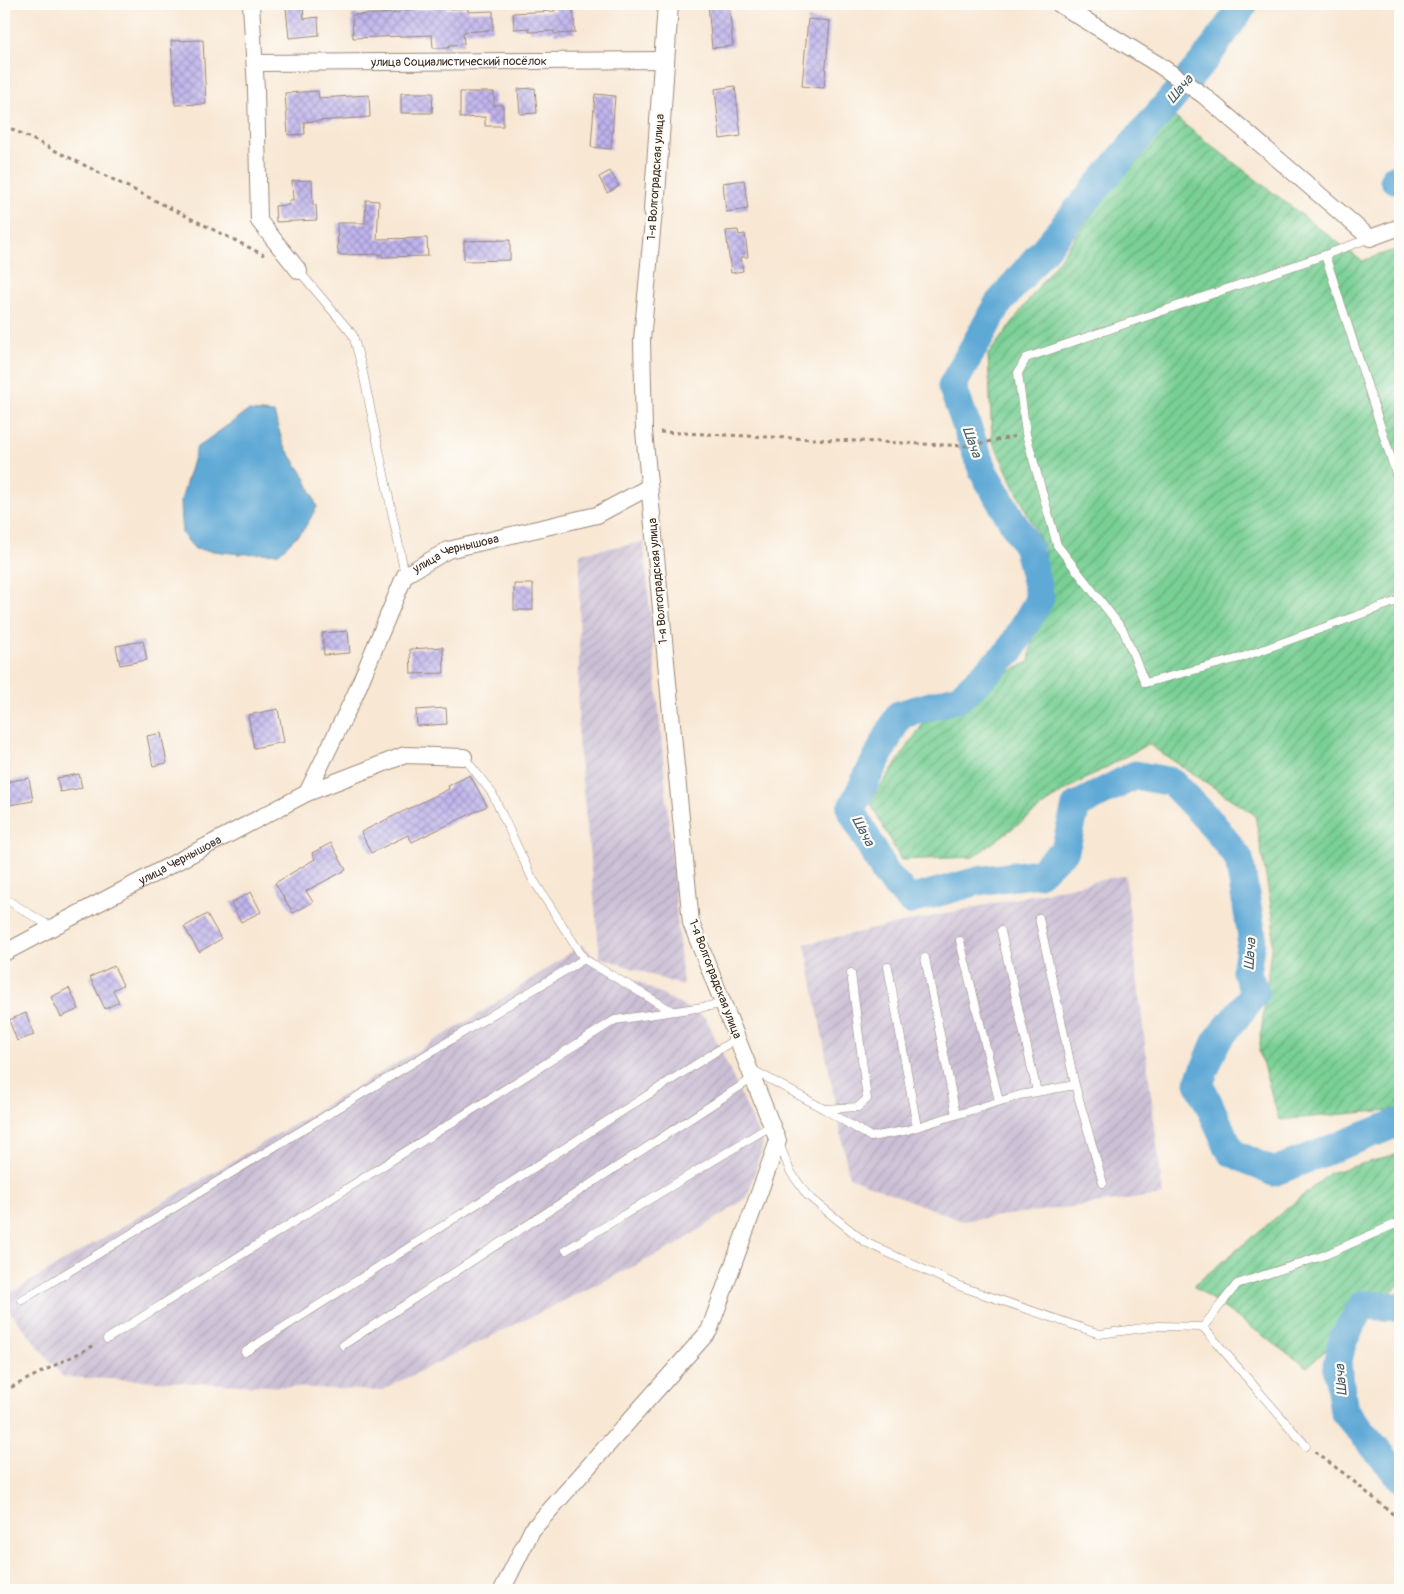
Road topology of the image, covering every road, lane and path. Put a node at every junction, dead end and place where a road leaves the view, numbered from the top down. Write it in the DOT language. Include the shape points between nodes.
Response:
graph roads {
  1 [pos="251,4"];
  2 [pos="668,4"];
  3 [pos="1059,4"];
  4 [pos="663,60"];
  5 [pos="256,63"];
  6 [pos="4,125"];
  7 [pos="654,210"];
  8 [pos="1400,227"];
  9 [pos="1370,238"];
  10 [pos="1325,255"];
  11 [pos="272,258"];
  12 [pos="298,272"];
  13 [pos="644,431"];
  14 [pos="1026,434"];
  15 [pos="1400,486"];
  16 [pos="649,487"];
  17 [pos="405,575"];
  18 [pos="1400,600"];
  19 [pos="464,757"];
  20 [pos="307,793"];
  21 [pos="4,898"];
  22 [pos="1039,918"];
  23 [pos="52,928"];
  24 [pos="1001,931"];
  25 [pos="960,941"];
  26 [pos="4,953"];
  27 [pos="925,958"];
  28 [pos="584,959"];
  29 [pos="888,966"];
  30 [pos="851,973"];
  31 [pos="723,1004"];
  32 [pos="672,1011"];
  33 [pos="737,1038"];
  34 [pos="751,1073"];
  35 [pos="1075,1085"];
  36 [pos="1037,1092"];
  37 [pos="998,1101"];
  38 [pos="824,1108"];
  39 [pos="956,1115"];
  40 [pos="772,1125"];
  41 [pos="917,1127"];
  42 [pos="778,1141"];
  43 [pos="1103,1183"];
  44 [pos="1400,1222"];
  45 [pos="566,1250"];
  46 [pos="22,1300"];
  47 [pos="1203,1327"];
  48 [pos="107,1339"];
  49 [pos="343,1345"];
  50 [pos="245,1352"];
  51 [pos="4,1390"];
  52 [pos="1306,1446"];
  53 [pos="1400,1520"];
  54 [pos="502,1590"];
  1 -- 5 [label="street"];
  2 -- 4 [label="street, 1-я Волгоградская улица"];
  3 -- 9 [label="street" via="1203,95"];
  4 -- 5 [label="street, улица Социалистический посёлок"];
  4 -- 7 [label="street, 1-я Волгоградская улица"];
  5 -- 12 [label="street" via="259,221"];
  6 -- 11 [label="path"];
  7 -- 13 [label="street, 1-я Волгоградская улица" via="642,340"];
  8 -- 9 [label="street"];
  9 -- 10 [label="lane"];
  10 -- 14 [label="lane" via="1026,358 1018,373"];
  10 -- 15 [label="lane"];
  12 -- 17 [label="lane" via="353,335"];
  13 -- 14 [label="path" via="968,446"];
  13 -- 16 [label="street, 1-я Волгоградская улица"];
  14 -- 18 [label="lane" via="1057,545 1123,630 1145,683 1240,658"];
  16 -- 17 [label="street, улица Чернышова" via="597,514 448,550"];
  16 -- 31 [label="street, 1-я Волгоградская улица" via="691,923"];
  17 -- 20 [label="street, улица Чернышова" via="355,695"];
  19 -- 20 [label="street, улица Чернышова" via="405,755"];
  19 -- 28 [label="lane" via="492,792 532,878"];
  20 -- 23 [label="street, улица Чернышова"];
  21 -- 23 [label="lane"];
  22 -- 35 [label="lane"];
  23 -- 26 [label="street, улица Чернышова"];
  24 -- 36 [label="lane"];
  25 -- 37 [label="lane"];
  27 -- 39 [label="lane"];
  28 -- 32 [label="lane"];
  28 -- 46 [label="lane"];
  29 -- 41 [label="lane"];
  30 -- 38 [label="lane" via="867,1099 858,1107"];
  31 -- 32 [label="lane"];
  31 -- 33 [label="street, 1-я Волгоградская улица"];
  32 -- 48 [label="lane" via="615,1020"];
  33 -- 34 [label="street, 1-я Волгоградская улица"];
  33 -- 50 [label="lane"];
  34 -- 38 [label="lane"];
  34 -- 40 [label="street, 1-я Волгоградская улица"];
  34 -- 49 [label="lane"];
  35 -- 36 [label="lane"];
  35 -- 43 [label="lane"];
  36 -- 37 [label="lane"];
  37 -- 39 [label="lane"];
  38 -- 41 [label="lane" via="871,1137"];
  39 -- 41 [label="lane"];
  40 -- 42 [label="street, 1-я Волгоградская улица"];
  40 -- 45 [label="lane"];
  42 -- 47 [label="lane" via="790,1171 807,1195 865,1242 958,1286 1100,1334 1158,1326"];
  42 -- 54 [label="street" via="709,1331 532,1530"];
  44 -- 47 [label="lane" via="1324,1255 1237,1284"];
  47 -- 52 [label="lane"];
  48 -- 51 [label="path"];
  52 -- 53 [label="path"];
}
